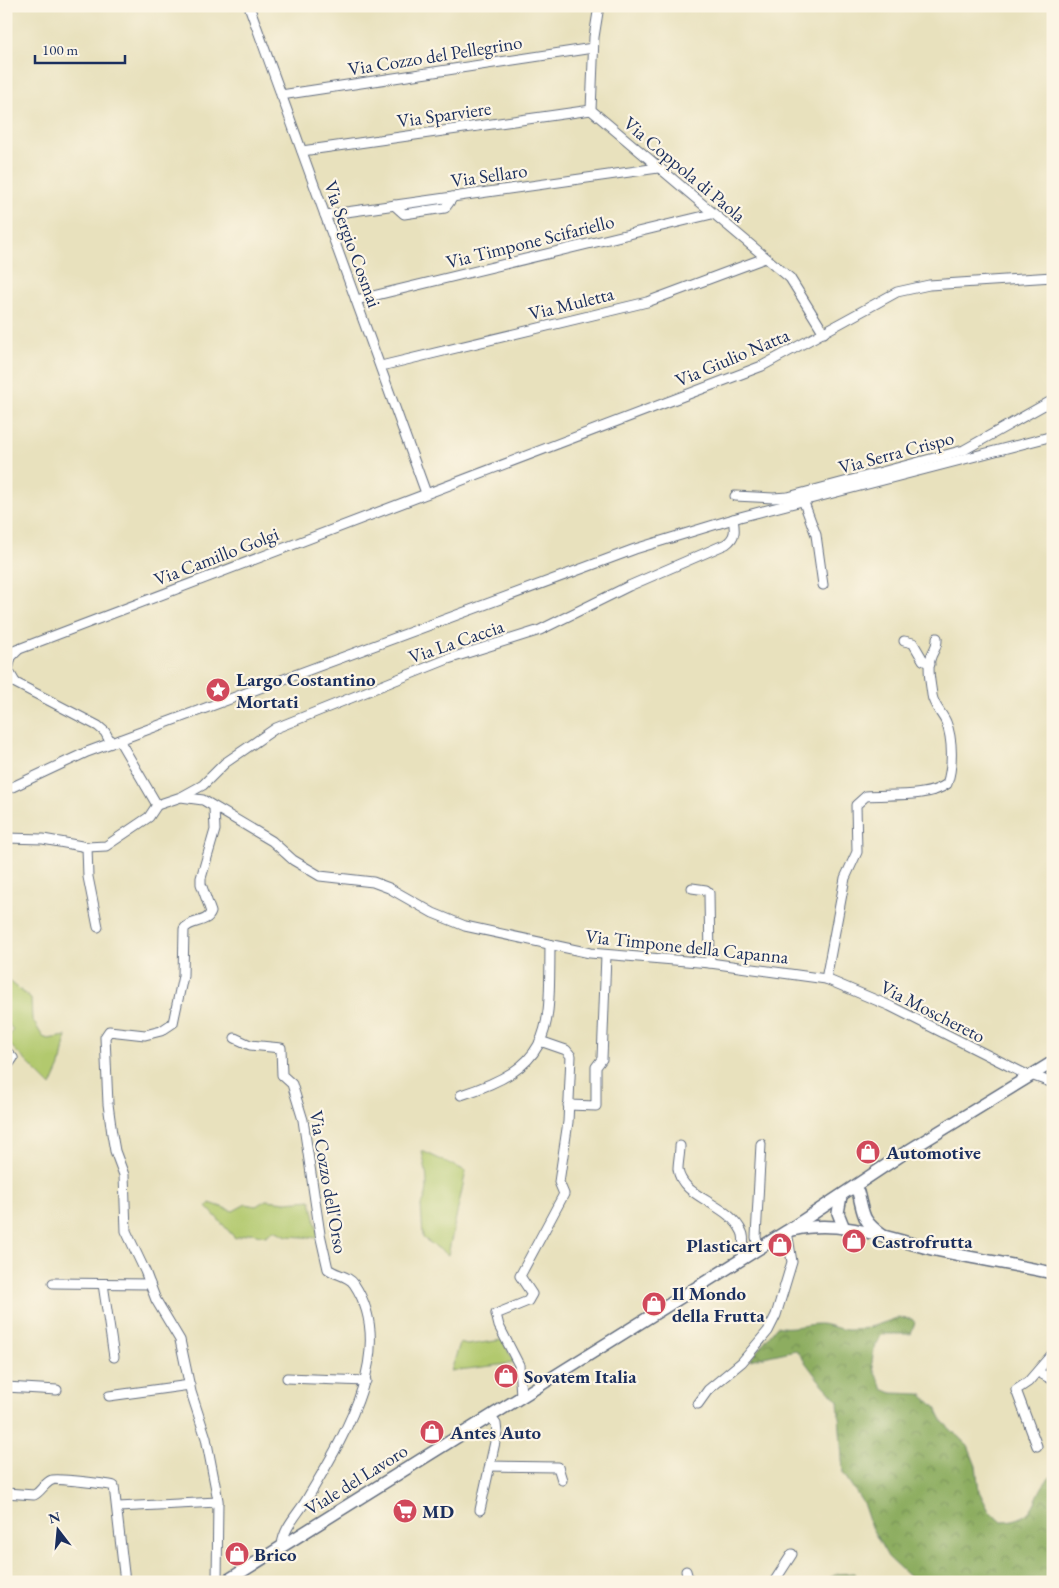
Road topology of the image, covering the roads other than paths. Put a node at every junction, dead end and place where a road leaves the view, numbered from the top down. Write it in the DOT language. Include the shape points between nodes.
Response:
graph roads {
  1 [pos="249,6"];
  2 [pos="599,6"];
  3 [pos="593,48"];
  4 [pos="281,95"];
  5 [pos="591,110"];
  6 [pos="302,151"];
  7 [pos="658,168"];
  8 [pos="325,214"];
  9 [pos="712,214"];
  10 [pos="765,258"];
  11 [pos="1053,277"];
  12 [pos="356,300"];
  13 [pos="824,333"];
  14 [pos="381,366"];
  15 [pos="1053,400"];
  16 [pos="1053,436"];
  17 [pos="426,493"];
  18 [pos="736,496"];
  19 [pos="803,500"];
  20 [pos="733,519"];
  21 [pos="823,585"];
  22 [pos="937,638"];
  23 [pos="904,641"];
  24 [pos="18,650"];
  25 [pos="6,654"];
  26 [pos="930,664"];
  27 [pos="6,678"];
  28 [pos="16,684"];
  29 [pos="115,742"];
  30 [pos="6,790"];
  31 [pos="181,797"];
  32 [pos="157,805"];
  33 [pos="214,808"];
  34 [pos="6,838"];
  35 [pos="87,846"];
  36 [pos="692,888"];
  37 [pos="98,927"];
  38 [pos="550,945"];
  39 [pos="606,955"];
  40 [pos="710,963"];
  41 [pos="823,978"];
  42 [pos="235,1038"];
  43 [pos="540,1041"];
  44 [pos="6,1051"];
  45 [pos="1053,1062"];
  46 [pos="6,1068"];
  47 [pos="1030,1076"];
  48 [pos="1053,1083"];
  49 [pos="461,1095"];
  50 [pos="568,1105"];
  51 [pos="761,1144"];
  52 [pos="680,1146"];
  53 [pos="856,1191"];
  54 [pos="841,1196"];
  55 [pos="860,1209"];
  56 [pos="844,1228"];
  57 [pos="787,1231"];
  58 [pos="884,1237"];
  59 [pos="758,1249"];
  60 [pos="744,1258"];
  61 [pos="1053,1273"];
  62 [pos="52,1283"];
  63 [pos="103,1284"];
  64 [pos="150,1284"];
  65 [pos="1053,1353"];
  66 [pos="114,1358"];
  67 [pos="1038,1372"];
  68 [pos="287,1378"];
  69 [pos="1053,1380"];
  70 [pos="366,1381"];
  71 [pos="190,1385"];
  72 [pos="6,1388"];
  73 [pos="57,1390"];
  74 [pos="109,1396"];
  75 [pos="521,1396"];
  76 [pos="698,1404"];
  77 [pos="490,1416"];
  78 [pos="1036,1446"];
  79 [pos="490,1466"];
  80 [pos="562,1480"];
  81 [pos="6,1493"];
  82 [pos="218,1502"];
  83 [pos="118,1507"];
  84 [pos="480,1510"];
  85 [pos="282,1545"];
  86 [pos="792,1554"];
  87 [pos="686,1571"];
  88 [pos="125,1581"];
  89 [pos="114,1582"];
  90 [pos="217,1582"];
  91 [pos="225,1582"];
  92 [pos="689,1582"];
  93 [pos="774,1582"];
  1 -- 4 [label="street, Via Sergio Cosmai"];
  2 -- 3 [label="street"];
  3 -- 4 [label="street, Via Cozzo del Pellegrino"];
  3 -- 5 [label="street"];
  4 -- 6 [label="street, Via Sergio Cosmai"];
  5 -- 6 [label="street, Via Sparviere"];
  5 -- 7 [label="street, Via Coppola di Paola"];
  6 -- 8 [label="street, Via Sergio Cosmai"];
  7 -- 8 [label="street, Via Sellaro"];
  7 -- 9 [label="street, Via Coppola di Paola"];
  8 -- 12 [label="street, Via Sergio Cosmai"];
  9 -- 10 [label="street, Via Coppola di Paola"];
  9 -- 12 [label="street, Via Timpone Scifariello"];
  10 -- 13 [label="street, Via Coppola di Paola" via="790,278"];
  10 -- 14 [label="street, Via Muletta" via="647,302"];
  11 -- 13 [label="street, Via Giulio Natta" via="911,288 885,298"];
  12 -- 14 [label="street, Via Sergio Cosmai"];
  13 -- 17 [label="street, Via Giulio Natta" via="762,366"];
  14 -- 17 [label="street, Via Sergio Cosmai"];
  15 -- 18 [label="street, Via Serra Crispo" via="964,450 788,496"];
  16 -- 19 [label="street"];
  17 -- 24 [label="street, Via Camillo Golgi"];
  19 -- 20 [label="street"];
  19 -- 21 [label="street" via="816,535"];
  20 -- 29 [label="street" via="635,549"];
  20 -- 31 [label="street, Via La Caccia" via="735,532 726,544 629,586 540,630 448,659 276,728 225,763 203,785"];
  22 -- 26 [label="street" via="938,646"];
  23 -- 26 [label="street" via="913,643 923,660"];
  24 -- 25 [label="street, Via Camillo Golgi"];
  24 -- 28 [label="street" via="11,657 8,670"];
  26 -- 41 [label="street" via="935,704 948,728 951,756 947,784 911,794 866,796 856,805 857,852 845,878"];
  27 -- 28 [label="street"];
  28 -- 29 [label="street" via="98,726"];
  29 -- 30 [label="street"];
  29 -- 32 [label="street"];
  31 -- 32 [label="street, Via La Caccia"];
  31 -- 33 [label="street, Via Timpone della Capanna" via="204,800"];
  32 -- 35 [label="street" via="149,817 117,840 106,846"];
  33 -- 38 [label="street, Via Timpone della Capanna" via="272,842 293,860 320,876 373,882 465,926"];
  33 -- 64 [label="street" via="215,830 201,878 212,912 207,918 184,929 183,976 174,1023 154,1033 109,1032 105,1037 108,1104 113,1143 124,1175 126,1232"];
  34 -- 35 [label="street" via="43,839"];
  35 -- 37 [label="street" via="88,877"];
  36 -- 40 [label="street" via="709,892"];
  38 -- 39 [label="street, Via Timpone della Capanna"];
  38 -- 43 [label="street" via="549,1015"];
  39 -- 40 [label="street, Via Timpone della Capanna"];
  39 -- 50 [label="street" via="602,1059 596,1067 596,1106"];
  40 -- 41 [label="street, Via Timpone della Capanna"];
  41 -- 47 [label="street, Via Moschereto" via="890,1006"];
  42 -- 70 [label="street, Via Cozzo dell'Orso" via="250,1045 280,1048 282,1075 295,1090 303,1120 328,1269 354,1282 366,1311 369,1346"];
  43 -- 49 [label="street" via="527,1064 518,1071"];
  43 -- 50 [label="street" via="566,1050 571,1056"];
  44 -- 46 [label="street" via="13,1058"];
  45 -- 47 [label="main road, Viale del Lavoro"];
  47 -- 48 [label="street, Via Moschereto"];
  47 -- 53 [label="main road, Viale del Lavoro" via="874,1175"];
  50 -- 75 [label="street" via="559,1182 564,1194 520,1276 532,1294 528,1302 496,1314 519,1365"];
  51 -- 59 [label="street"];
  52 -- 60 [label="street" via="678,1170 682,1180 689,1191 715,1203 742,1230"];
  53 -- 54 [label="main road, Viale del Lavoro"];
  53 -- 55 [label="main road"];
  54 -- 56 [label="main road" via="838,1213"];
  54 -- 57 [label="main road, Viale del Lavoro"];
  55 -- 56 [label="main road"];
  55 -- 58 [label="main road" via="872,1228"];
  56 -- 57 [label="main road" via="815,1226"];
  56 -- 58 [label="main road"];
  57 -- 59 [label="main road, Viale del Lavoro"];
  57 -- 76 [label="street" via="792,1262 768,1331 742,1362 708,1390"];
  58 -- 61 [label="main road"];
  59 -- 60 [label="main road, Viale del Lavoro"];
  60 -- 75 [label="main road, Viale del Lavoro"];
  62 -- 63 [label="street"];
  63 -- 64 [label="street"];
  63 -- 66 [label="street"];
  64 -- 71 [label="street" via="180,1340"];
  65 -- 67 [label="street"];
  67 -- 69 [label="street"];
  67 -- 78 [label="street" via="1016,1390"];
  68 -- 70 [label="street"];
  70 -- 85 [label="street, Via Cozzo dell'Orso" via="351,1419 306,1502 286,1531"];
  71 -- 74 [label="street"];
  71 -- 82 [label="street" via="206,1438"];
  72 -- 73 [label="street"];
  75 -- 77 [label="main road, Viale del Lavoro"];
  77 -- 79 [label="street" via="496,1424 497,1433"];
  77 -- 85 [label="main road, Viale del Lavoro"];
  79 -- 80 [label="street" via="558,1467"];
  79 -- 84 [label="street"];
  81 -- 83 [label="street" via="34,1495 56,1479 104,1482 116,1489"];
  82 -- 83 [label="street"];
  82 -- 90 [label="street"];
  83 -- 88 [label="street"];
  85 -- 91 [label="main road, Viale del Lavoro"];
  86 -- 93 [label="street"];
  87 -- 92 [label="street"];
  88 -- 89 [label="street"];
}
